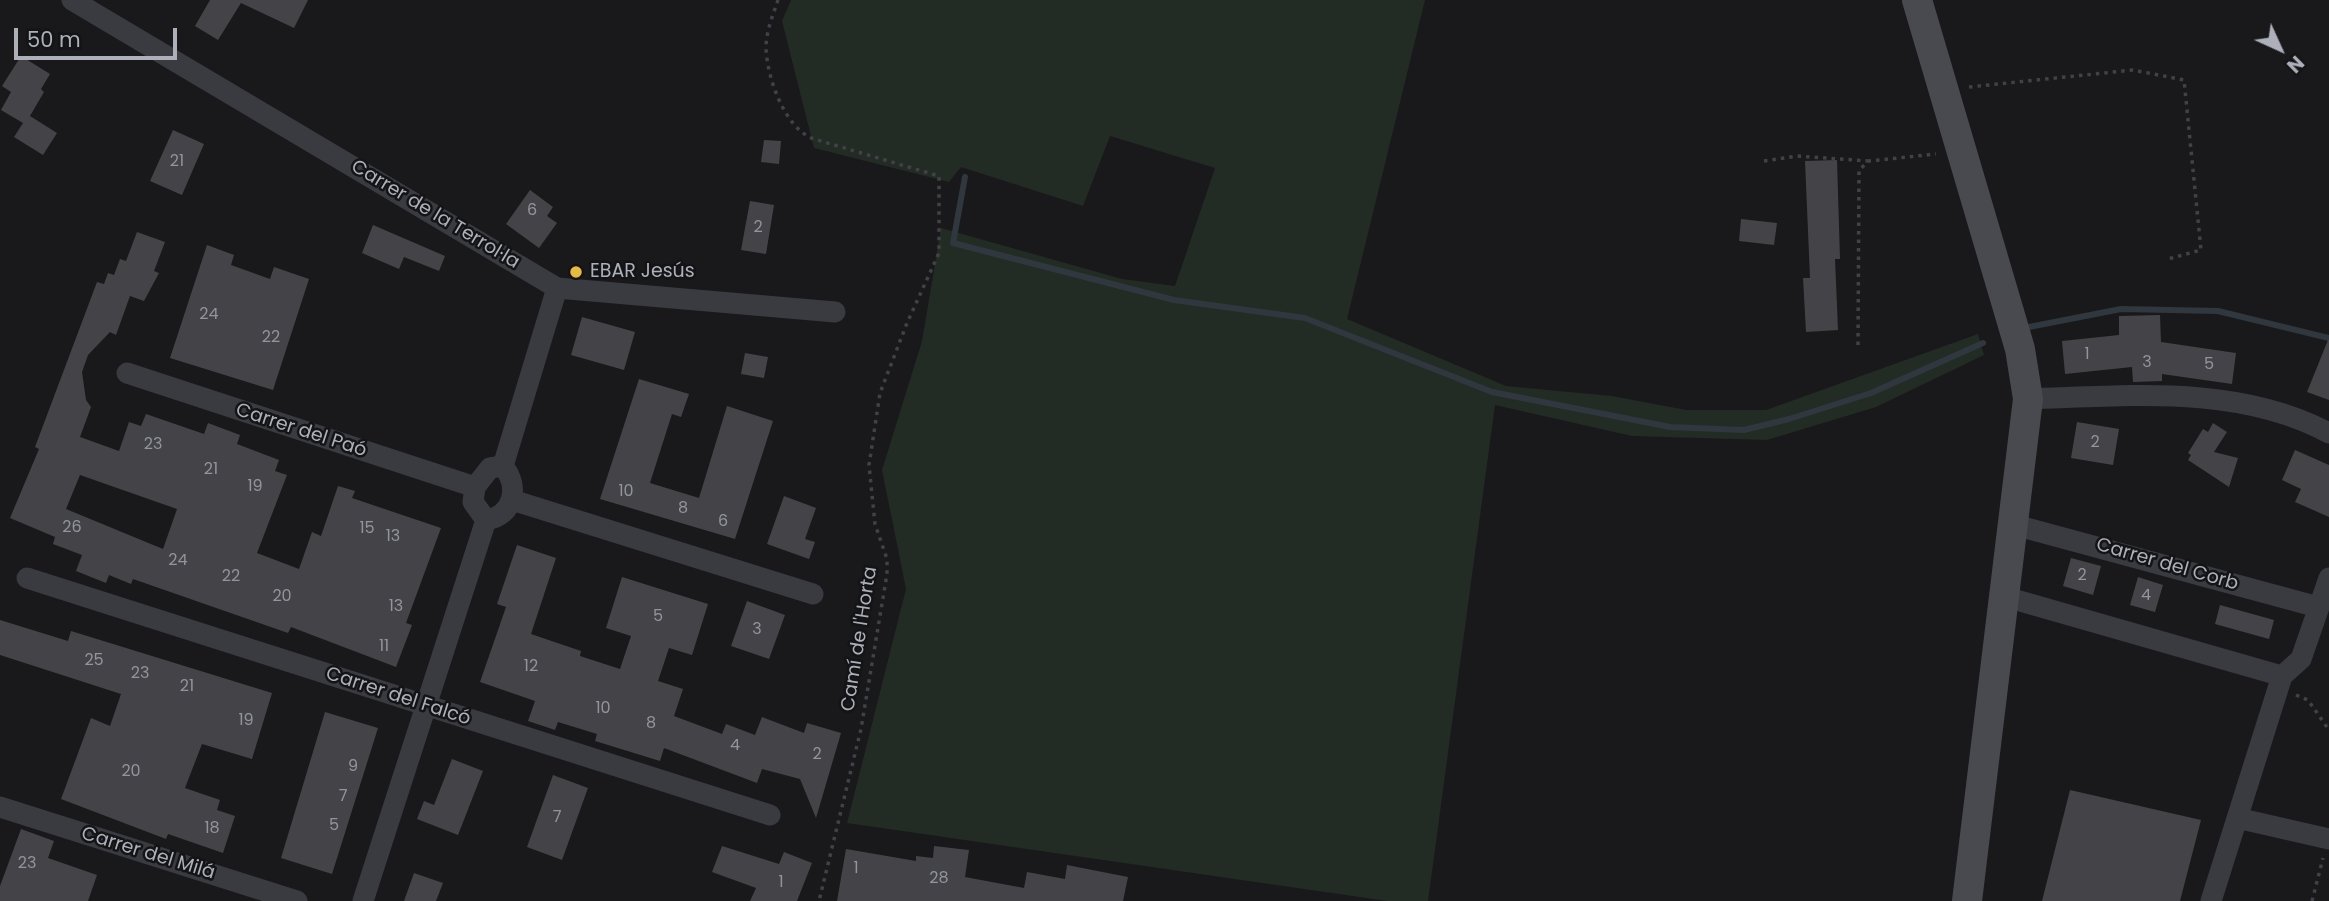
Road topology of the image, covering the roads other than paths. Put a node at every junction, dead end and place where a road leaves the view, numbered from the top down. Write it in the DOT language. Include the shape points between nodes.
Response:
graph roads {
  1 [pos="72,0"];
  2 [pos="1917,0"];
  3 [pos="557,288"];
  4 [pos="835,312"];
  5 [pos="127,373"];
  6 [pos="2028,399"];
  7 [pos="2329,433"];
  8 [pos="503,466"];
  9 [pos="475,487"];
  10 [pos="512,500"];
  11 [pos="486,520"];
  12 [pos="2015,524"];
  13 [pos="27,578"];
  14 [pos="2329,578"];
  15 [pos="813,594"];
  16 [pos="2006,597"];
  17 [pos="2318,607"];
  18 [pos="2280,682"];
  19 [pos="425,706"];
  20 [pos="0,807"];
  21 [pos="770,815"];
  22 [pos="2237,818"];
  23 [pos="2329,839"];
  24 [pos="1974,899"];
  25 [pos="297,901"];
  26 [pos="363,901"];
  27 [pos="2211,901"];
  1 -- 3 [label="street, Carrer de la Terrol·la"];
  2 -- 6 [label="street" via="2017,338"];
  3 -- 4 [label="street, Carrer de la Terrol·la"];
  3 -- 8 [label="street"];
  5 -- 9 [label="street, Carrer del Paó"];
  6 -- 7 [label="street" via="2162,394 2235,402"];
  6 -- 12 [label="street"];
  8 -- 9 [label="street" via="490,468"];
  8 -- 10 [label="street" via="514,488"];
  9 -- 11 [label="street" via="473,502"];
  10 -- 11 [label="street" via="505,512"];
  10 -- 15 [label="street"];
  11 -- 19 [label="street"];
  12 -- 16 [label="street"];
  12 -- 17 [label="street, Carrer del Corb"];
  13 -- 19 [label="street, Carrer del Falcó"];
  14 -- 17 [label="street"];
  16 -- 18 [label="street"];
  16 -- 24 [label="street" via="1974,850"];
  17 -- 18 [label="street" via="2301,659"];
  18 -- 22 [label="street"];
  19 -- 21 [label="street, Carrer del Falcó"];
  19 -- 26 [label="street"];
  20 -- 25 [label="street, Carrer del Milá"];
  22 -- 23 [label="street"];
  22 -- 27 [label="street"];
}
